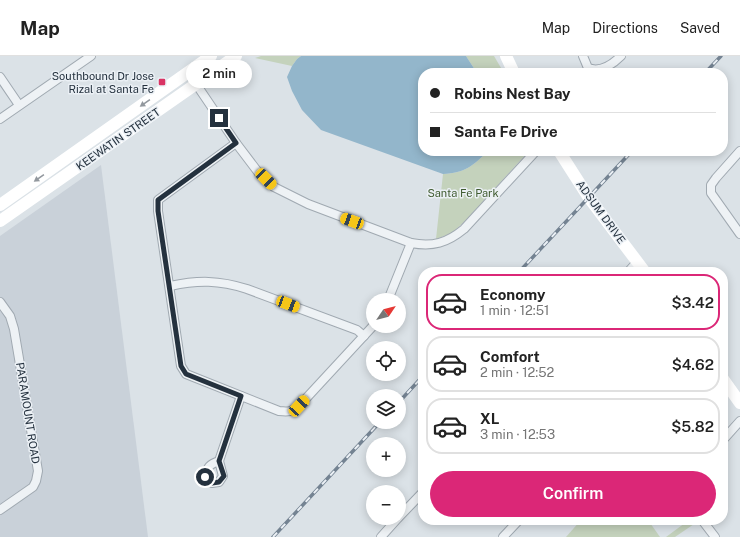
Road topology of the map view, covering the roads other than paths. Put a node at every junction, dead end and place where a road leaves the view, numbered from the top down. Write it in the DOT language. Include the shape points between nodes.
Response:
graph roads {
  1 [pos="83,56"];
  2 [pos="91,56"];
  3 [pos="211,56"];
  4 [pos="236,56"];
  5 [pos="506,56"];
  6 [pos="516,56"];
  7 [pos="583,56"];
  8 [pos="621,56"];
  9 [pos="78,65"];
  10 [pos="512,68"];
  11 [pos="520,68"];
  12 [pos="588,68"];
  13 [pos="604,68"];
  14 [pos="188,72"];
  15 [pos="0,77"];
  16 [pos="196,84"];
  17 [pos="19,105"];
  18 [pos="0,119"];
  19 [pos="236,143"];
  20 [pos="740,151"];
  21 [pos="531,156"];
  22 [pos="562,156"];
  23 [pos="0,205"];
  24 [pos="0,221"];
  25 [pos="740,234"];
  26 [pos="411,243"];
  27 [pos="637,262"];
  28 [pos="632,267"];
  29 [pos="641,267"];
  30 [pos="170,286"];
  31 [pos="391,293"];
  32 [pos="0,302"];
  33 [pos="367,333"];
  34 [pos="364,336"];
  35 [pos="728,386"];
  36 [pos="241,396"];
  37 [pos="740,403"];
  38 [pos="740,421"];
  39 [pos="728,434"];
  40 [pos="219,461"];
  41 [pos="418,497"];
  42 [pos="0,510"];
  43 [pos="406,510"];
  44 [pos="392,525"];
  45 [pos="514,525"];
  46 [pos="706,525"];
  47 [pos="381,537"];
  48 [pos="503,537"];
  49 [pos="715,537"];
  1 -- 9 [label="street"];
  2 -- 9 [label="street"];
  3 -- 14 [label="street, KEEWATIN STREET"];
  4 -- 16 [label="street, KEEWATIN STREET"];
  5 -- 10 [label="street"];
  6 -- 11 [label="street"];
  7 -- 12 [label="street"];
  8 -- 13 [label="street"];
  9 -- 17 [label="street"];
  14 -- 16 [label="street"];
  14 -- 23 [label="street, KEEWATIN STREET, one-way"];
  15 -- 17 [label="street"];
  16 -- 19 [label="street"];
  16 -- 24 [label="street, KEEWATIN STREET"];
  17 -- 18 [label="street"];
  19 -- 26 [label="street" via="258,172 274,187 308,204"];
  19 -- 30 [label="street" via="158,200"];
  20 -- 25 [label="street" via="711,185 711,193"];
  21 -- 26 [label="street" via="454,238 437,244"];
  22 -- 27 [label="street, ADSUM DRIVE" via="589,198"];
  26 -- 31 [label="street"];
  27 -- 28 [label="street"];
  27 -- 29 [label="street, ADSUM DRIVE"];
  30 -- 34 [label="street" via="212,281 230,284 357,330"];
  30 -- 36 [label="street" via="181,366 186,374"];
  32 -- 42 [label="street, PARAMOUNT ROAD" via="10,316 14,329 38,471 33,487"];
  33 -- 34 [label="street"];
  34 -- 36 [label="street" via="294,410 279,411"];
  35 -- 37 [label="street"];
  36 -- 40 [label="street"];
  38 -- 39 [label="street"];
  41 -- 43 [label="street"];
  44 -- 47 [label="street"];
  45 -- 48 [label="street"];
  46 -- 49 [label="street"];
}
